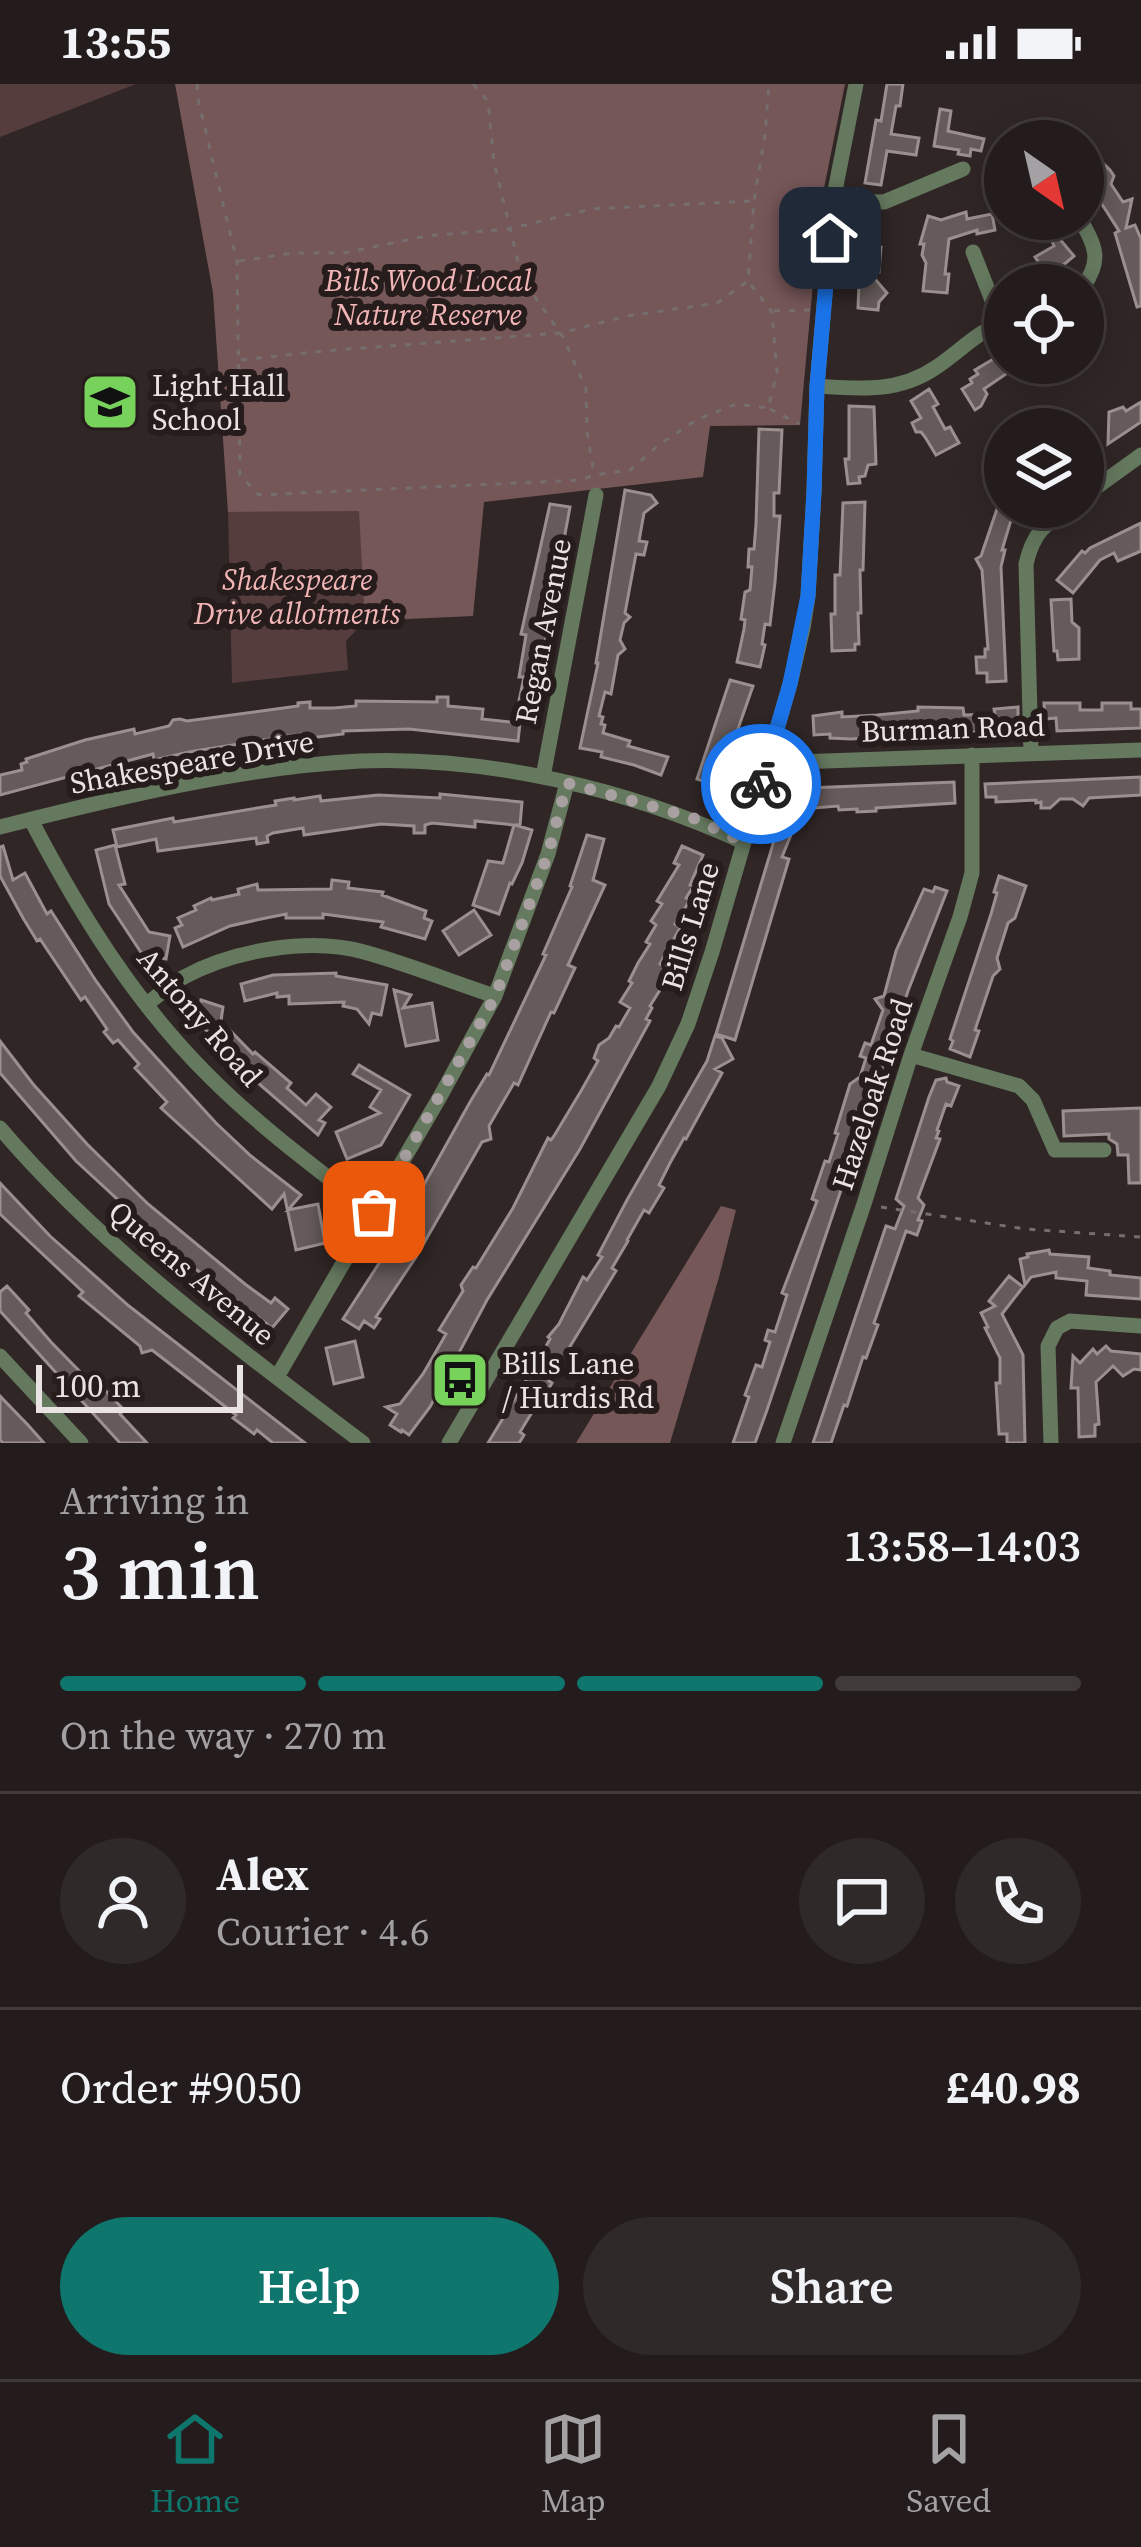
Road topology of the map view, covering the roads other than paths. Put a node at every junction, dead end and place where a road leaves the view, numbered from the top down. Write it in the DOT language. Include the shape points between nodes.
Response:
graph roads {
  1 [pos="856,84"];
  2 [pos="963,169"];
  3 [pos="833,201"];
  4 [pos="973,253"];
  5 [pos="982,277"];
  6 [pos="984,281"];
  7 [pos="984,332"];
  8 [pos="817,386"];
  9 [pos="1141,455"];
  10 [pos="1104,482"];
  11 [pos="596,495"];
  12 [pos="1043,528"];
  13 [pos="1141,750"];
  14 [pos="1031,753"];
  15 [pos="972,755"];
  16 [pos="768,763"];
  17 [pos="543,777"];
  18 [pos="567,783"];
  19 [pos="31,820"];
  20 [pos="0,827"];
  21 [pos="743,842"];
  22 [pos="495,997"];
  23 [pos="147,1004"];
  24 [pos="911,1055"];
  25 [pos="0,1129"];
  26 [pos="1104,1150"];
  27 [pos="374,1212"];
  28 [pos="1141,1326"];
  29 [pos="0,1356"];
  30 [pos="277,1378"];
  31 [pos="81,1443"];
  32 [pos="363,1443"];
  33 [pos="449,1443"];
  34 [pos="784,1443"];
  35 [pos="1051,1443"];
  1 -- 3 [label="street, Bills Lane"];
  2 -- 3 [label="street" via="884,202"];
  3 -- 8 [label="street, Bills Lane"];
  4 -- 5 [label="street"];
  5 -- 6 [label="street"];
  7 -- 8 [label="street" via="897,386"];
  8 -- 16 [label="street, Bills Lane" via="808,596"];
  9 -- 10 [label="street"];
  11 -- 17 [label="street, Regan Avenue"];
  12 -- 14 [label="street" via="1026,565"];
  13 -- 14 [label="street, Burman Road"];
  14 -- 15 [label="street, Burman Road"];
  15 -- 16 [label="street, Burman Road"];
  15 -- 24 [label="street, Hazeloak Road" via="972,873"];
  16 -- 21 [label="street, Bills Lane"];
  17 -- 18 [label="street, Shakespeare Drive"];
  17 -- 19 [label="street, Shakespeare Drive" via="361,761 240,775"];
  18 -- 21 [label="street, Shakespeare Drive" via="691,817"];
  18 -- 22 [label="street"];
  19 -- 20 [label="street, Shakespeare Drive"];
  19 -- 23 [label="street, Antony Road" via="100,942"];
  21 -- 33 [label="street, Bills Lane" via="674,1058"];
  22 -- 23 [label="street" via="364,952 303,946 197,970"];
  22 -- 27 [label="street"];
  23 -- 27 [label="street, Antony Road" via="234,1100"];
  24 -- 26 [label="street" via="1019,1086 1034,1100 1054,1150"];
  24 -- 34 [label="street, Hazeloak Road"];
  25 -- 30 [label="street, Queens Avenue" via="130,1261"];
  27 -- 30 [label="street"];
  28 -- 35 [label="street" via="1070,1321 1057,1328 1048,1346"];
  29 -- 31 [label="street"];
  30 -- 32 [label="street, Queens Avenue"];
}
